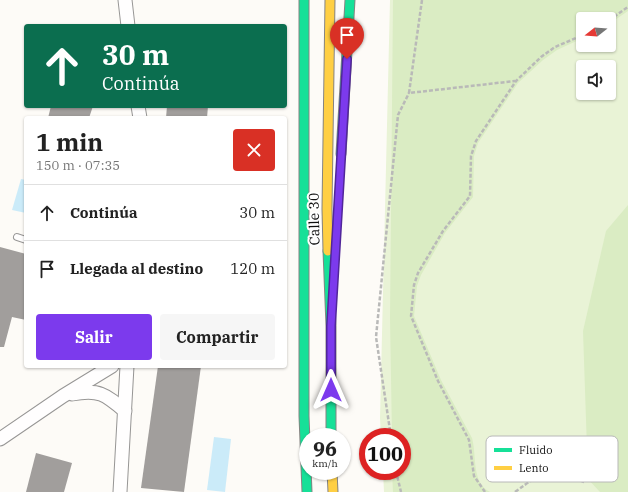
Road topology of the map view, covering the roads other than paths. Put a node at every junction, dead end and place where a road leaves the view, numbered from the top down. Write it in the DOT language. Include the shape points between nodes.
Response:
graph roads {
  1 [pos="125,0"];
  2 [pos="304,0"];
  3 [pos="330,0"];
  4 [pos="350,0"];
  5 [pos="128,24"];
  6 [pos="341,161"];
  7 [pos="337,224"];
  8 [pos="17,237"];
  9 [pos="24,239"];
  10 [pos="331,326"];
  11 [pos="109,368"];
  12 [pos="127,368"];
  13 [pos="63,396"];
  14 [pos="125,411"];
  15 [pos="331,428"];
  16 [pos="0,439"];
  17 [pos="332,480"];
  18 [pos="120,492"];
  19 [pos="307,492"];
  20 [pos="333,492"];
  1 -- 5 [label="street"];
  2 -- 19 [label="highway, Calle 30" via="304,416"];
  3 -- 10 [label="highway, Calle 30" via="327,208"];
  4 -- 6 [label="highway"];
  7 -- 10 [label="highway"];
  8 -- 9 [label="lane"];
  10 -- 15 [label="highway, Calle 30"];
  11 -- 13 [label="street"];
  12 -- 14 [label="street"];
  13 -- 14 [label="street" via="89,391 108,397"];
  13 -- 16 [label="street"];
  14 -- 18 [label="street"];
  17 -- 20 [label="highway"];
}
